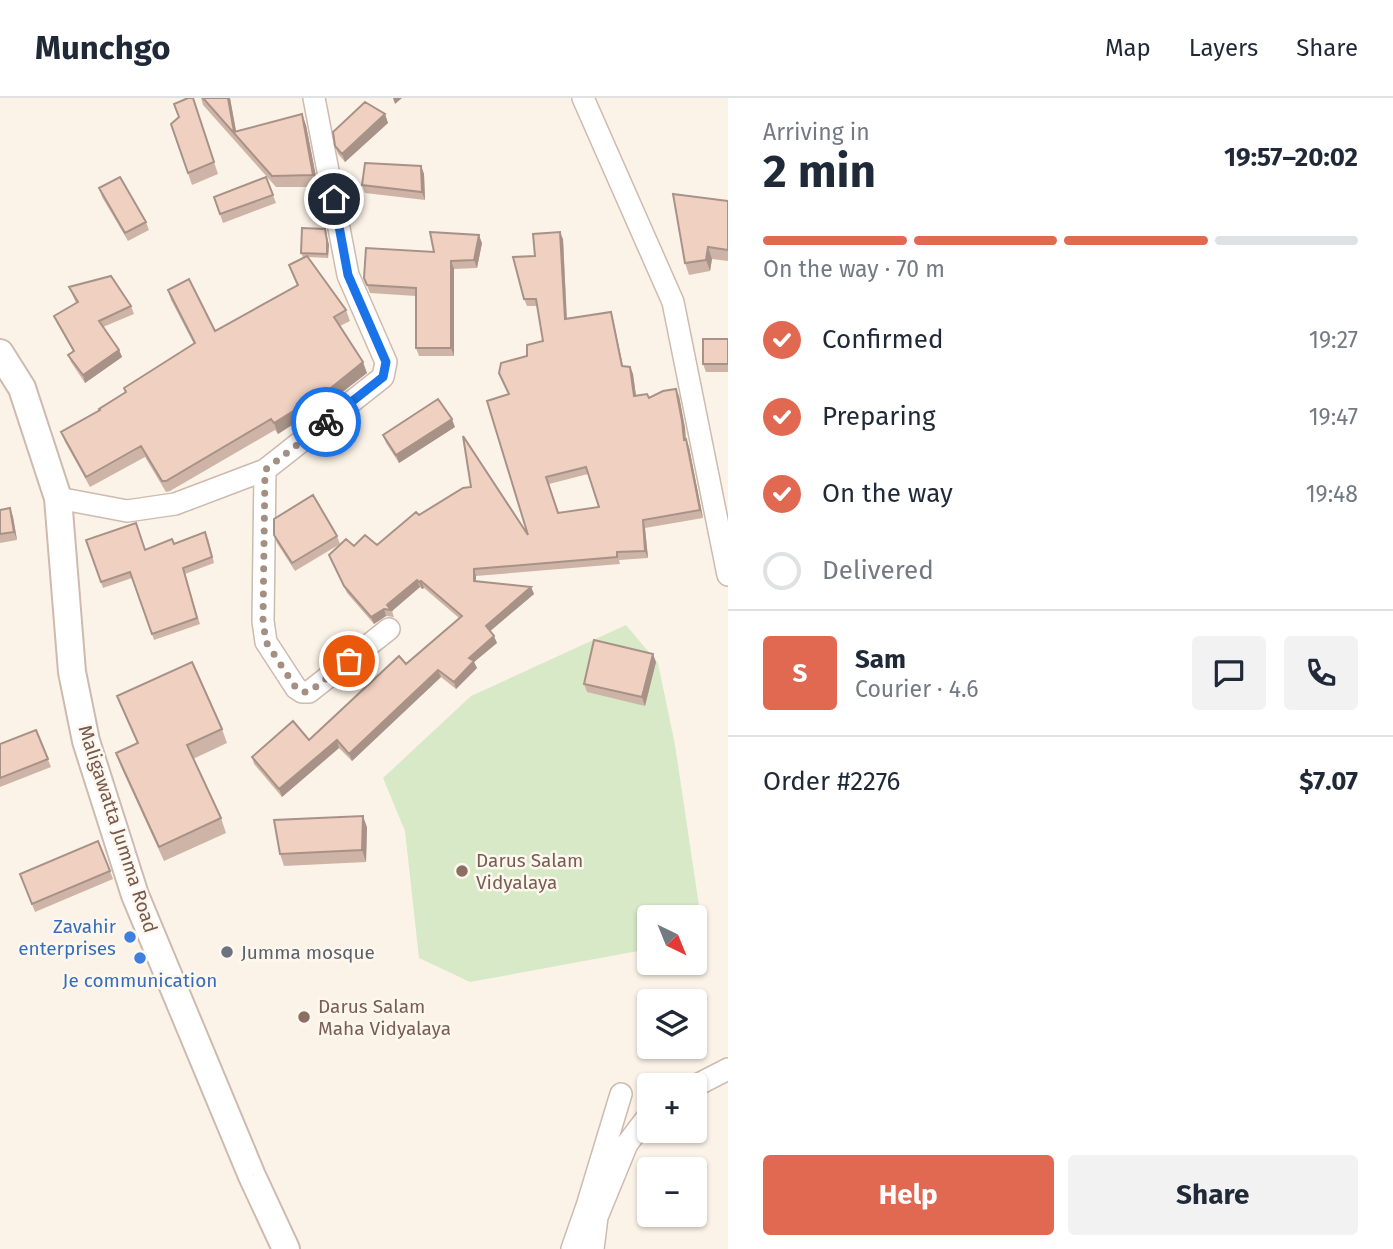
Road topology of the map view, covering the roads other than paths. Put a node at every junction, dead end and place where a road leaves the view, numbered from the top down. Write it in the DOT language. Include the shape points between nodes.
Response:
graph roads {
  1 [pos="314,98"];
  2 [pos="583,98"];
  3 [pos="0,353"];
  4 [pos="265,470"];
  5 [pos="58,498"];
  6 [pos="728,575"];
  7 [pos="389,629"];
  8 [pos="728,1069"];
  9 [pos="707,1080"];
  10 [pos="621,1094"];
  11 [pos="637,1131"];
  12 [pos="286,1249"];
  13 [pos="572,1249"];
  14 [pos="593,1249"];
  1 -- 4 [label="street" via="348,275 386,362 383,377"];
  2 -- 6 [label="street" via="673,302"];
  3 -- 5 [label="street, Maligawatta Jumma Road" via="22,388"];
  4 -- 5 [label="street" via="175,504 127,510"];
  4 -- 7 [label="street" via="263,621 266,642 296,688 309,692"];
  5 -- 12 [label="street, Maligawatta Jumma Road" via="72,672 86,741 135,895"];
  8 -- 9 [label="street"];
  10 -- 13 [label="street"];
  11 -- 14 [label="street" via="627,1144 597,1217"];
}
